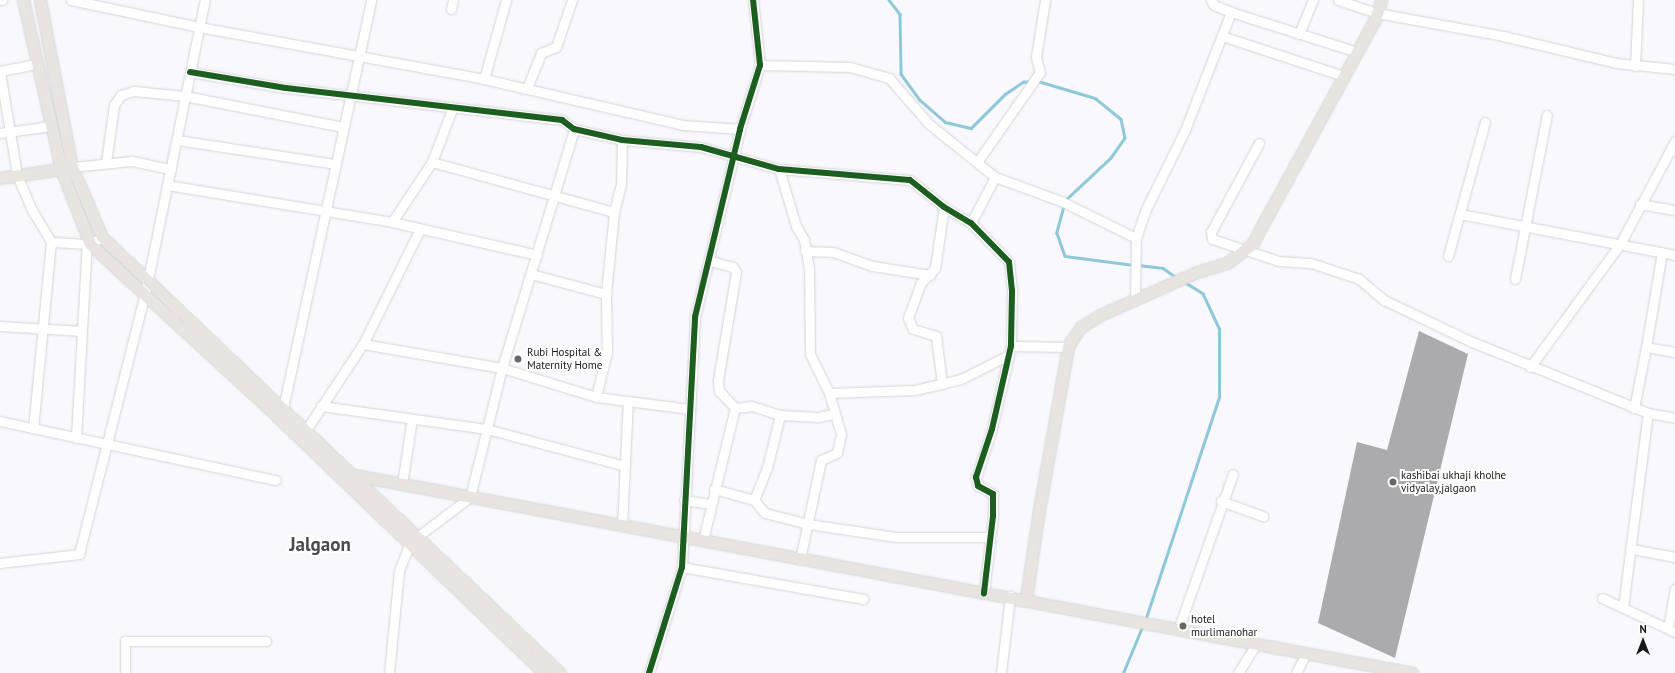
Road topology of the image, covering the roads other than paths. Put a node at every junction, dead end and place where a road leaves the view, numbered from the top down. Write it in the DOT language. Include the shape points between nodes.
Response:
graph roads {
  1 [pos="23,0"];
  2 [pos="40,0"];
  3 [pos="71,0"];
  4 [pos="205,0"];
  5 [pos="371,0"];
  6 [pos="506,0"];
  7 [pos="572,0"];
  8 [pos="753,0"];
  9 [pos="1045,0"];
  10 [pos="1211,0"];
  11 [pos="1313,0"];
  12 [pos="1338,0"];
  13 [pos="1381,0"];
  14 [pos="1638,0"];
  15 [pos="1231,12"];
  16 [pos="1377,13"];
  17 [pos="199,27"];
  18 [pos="1299,34"];
  19 [pos="1222,36"];
  20 [pos="1357,52"];
  21 [pos="359,54"];
  22 [pos="37,64"];
  23 [pos="760,65"];
  24 [pos="1635,66"];
  25 [pos="1675,69"];
  26 [pos="0,71"];
  27 [pos="190,72"];
  28 [pos="1344,76"];
  29 [pos="484,79"];
  30 [pos="527,88"];
  31 [pos="186,96"];
  32 [pos="350,96"];
  33 [pos="452,109"];
  34 [pos="1547,115"];
  35 [pos="1485,122"];
  36 [pos="51,126"];
  37 [pos="343,128"];
  38 [pos="574,129"];
  39 [pos="740,129"];
  40 [pos="10,131"];
  41 [pos="0,133"];
  42 [pos="177,140"];
  43 [pos="622,140"];
  44 [pos="1675,140"];
  45 [pos="1259,143"];
  46 [pos="734,158"];
  47 [pos="978,161"];
  48 [pos="106,162"];
  49 [pos="432,162"];
  50 [pos="336,164"];
  51 [pos="66,168"];
  52 [pos="171,168"];
  53 [pos="780,169"];
  54 [pos="17,175"];
  55 [pos="995,177"];
  56 [pos="0,178"];
  57 [pos="168,185"];
  58 [pos="555,197"];
  59 [pos="1640,204"];
  60 [pos="944,207"];
  61 [pos="326,210"];
  62 [pos="1675,210"];
  63 [pos="614,212"];
  64 [pos="1460,214"];
  65 [pos="392,222"];
  66 [pos="971,223"];
  67 [pos="1526,226"];
  68 [pos="420,229"];
  69 [pos="102,238"];
  70 [pos="1136,238"];
  71 [pos="50,242"];
  72 [pos="89,244"];
  73 [pos="1620,244"];
  74 [pos="805,250"];
  75 [pos="1245,250"];
  76 [pos="1662,252"];
  77 [pos="1675,254"];
  78 [pos="537,255"];
  79 [pos="1448,256"];
  80 [pos="710,261"];
  81 [pos="532,274"];
  82 [pos="930,275"];
  83 [pos="148,279"];
  84 [pos="1515,279"];
  85 [pos="145,294"];
  86 [pos="606,294"];
  87 [pos="1135,300"];
  88 [pos="0,326"];
  89 [pos="44,328"];
  90 [pos="82,331"];
  91 [pos="363,344"];
  92 [pos="1068,347"];
  93 [pos="1646,347"];
  94 [pos="1010,351"];
  95 [pos="1675,352"];
  96 [pos="1530,367"];
  97 [pos="502,368"];
  98 [pos="942,384"];
  99 [pos="829,393"];
  100 [pos="596,397"];
  101 [pos="628,401"];
  102 [pos="321,406"];
  103 [pos="735,408"];
  104 [pos="1634,408"];
  105 [pos="690,409"];
  106 [pos="1648,413"];
  107 [pos="834,414"];
  108 [pos="281,415"];
  109 [pos="780,415"];
  110 [pos="1675,418"];
  111 [pos="412,420"];
  112 [pos="0,421"];
  113 [pos="33,428"];
  114 [pos="487,430"];
  115 [pos="302,435"];
  116 [pos="76,438"];
  117 [pos="107,445"];
  118 [pos="625,466"];
  119 [pos="333,471"];
  120 [pos="350,474"];
  121 [pos="1233,474"];
  122 [pos="276,480"];
  123 [pos="402,484"];
  124 [pos="714,489"];
  125 [pos="470,497"];
  126 [pos="684,500"];
  127 [pos="754,500"];
  128 [pos="1221,501"];
  129 [pos="709,504"];
  130 [pos="1263,516"];
  131 [pos="808,524"];
  132 [pos="622,526"];
  133 [pos="988,537"];
  134 [pos="682,539"];
  135 [pos="703,540"];
  136 [pos="413,541"];
  137 [pos="1632,549"];
  138 [pos="1675,557"];
  139 [pos="800,560"];
  140 [pos="0,562"];
  141 [pos="682,567"];
  142 [pos="1675,591"];
  143 [pos="984,593"];
  144 [pos="1010,596"];
  145 [pos="1026,598"];
  146 [pos="1602,598"];
  147 [pos="863,599"];
  148 [pos="1623,608"];
  149 [pos="1178,630"];
  150 [pos="1671,630"];
  151 [pos="266,641"];
  152 [pos="1256,644"];
  153 [pos="1306,653"];
  154 [pos="125,673"];
  155 [pos="389,673"];
  156 [pos="544,673"];
  157 [pos="560,673"];
  158 [pos="649,673"];
  159 [pos="1001,673"];
  160 [pos="1238,673"];
  161 [pos="1296,673"];
  162 [pos="1407,673"];
  1 -- 22 [label="main road"];
  2 -- 51 [label="main road"];
  3 -- 17 [label="street"];
  4 -- 17 [label="street"];
  5 -- 21 [label="street"];
  6 -- 29 [label="street"];
  7 -- 30 [label="street" via="556,47 541,53"];
  8 -- 23 [label="street"];
  9 -- 47 [label="street" via="1036,57 1040,72"];
  10 -- 15 [label="street" via="1214,5"];
  11 -- 18 [label="street"];
  12 -- 16 [label="street"];
  13 -- 16 [label="main road"];
  14 -- 24 [label="street"];
  15 -- 18 [label="street"];
  15 -- 19 [label="street"];
  16 -- 20 [label="main road"];
  16 -- 24 [label="street"];
  17 -- 21 [label="street"];
  17 -- 27 [label="street"];
  18 -- 20 [label="street"];
  19 -- 28 [label="street"];
  19 -- 70 [label="street" via="1185,130 1146,209"];
  20 -- 28 [label="main road"];
  21 -- 29 [label="street"];
  21 -- 32 [label="street"];
  22 -- 26 [label="street"];
  22 -- 36 [label="main road"];
  23 -- 39 [label="street"];
  23 -- 47 [label="street" via="850,67 889,78 929,124"];
  24 -- 25 [label="street"];
  26 -- 40 [label="street"];
  27 -- 31 [label="street"];
  27 -- 32 [label="street"];
  28 -- 75 [label="main road" via="1252,244"];
  29 -- 30 [label="street"];
  30 -- 39 [label="street" via="683,125"];
  31 -- 37 [label="street"];
  31 -- 42 [label="street"];
  31 -- 48 [label="street" via="155,91 121,95 114,105"];
  32 -- 33 [label="street"];
  32 -- 37 [label="street"];
  33 -- 38 [label="street" via="562,120"];
  33 -- 49 [label="street"];
  34 -- 67 [label="street"];
  35 -- 64 [label="street"];
  36 -- 40 [label="street"];
  36 -- 51 [label="main road"];
  37 -- 50 [label="street"];
  38 -- 43 [label="street"];
  38 -- 58 [label="street"];
  39 -- 46 [label="street"];
  40 -- 41 [label="street"];
  40 -- 54 [label="street"];
  42 -- 50 [label="street"];
  42 -- 52 [label="street"];
  43 -- 46 [label="street" via="701,147"];
  43 -- 63 [label="street" via="621,184"];
  44 -- 59 [label="street"];
  45 -- 75 [label="street" via="1210,236"];
  46 -- 53 [label="street"];
  46 -- 80 [label="street"];
  47 -- 55 [label="street"];
  48 -- 51 [label="street"];
  48 -- 52 [label="street" via="132,161"];
  49 -- 58 [label="street"];
  49 -- 65 [label="street"];
  50 -- 61 [label="street"];
  51 -- 54 [label="main road"];
  51 -- 69 [label="main road"];
  51 -- 72 [label="main road"];
  52 -- 57 [label="street"];
  53 -- 60 [label="street" via="906,179"];
  53 -- 74 [label="street"];
  54 -- 56 [label="main road"];
  54 -- 71 [label="street" via="32,210"];
  55 -- 66 [label="street"];
  55 -- 70 [label="street" via="1061,201"];
  57 -- 61 [label="street"];
  57 -- 83 [label="street"];
  58 -- 63 [label="street"];
  58 -- 78 [label="street"];
  59 -- 62 [label="street"];
  59 -- 73 [label="street"];
  60 -- 66 [label="street"];
  60 -- 82 [label="street" via="936,260"];
  61 -- 65 [label="street"];
  61 -- 108 [label="street"];
  63 -- 86 [label="street"];
  64 -- 67 [label="street"];
  64 -- 79 [label="street"];
  65 -- 68 [label="street"];
  66 -- 94 [label="street" via="1009,262 1012,292"];
  67 -- 73 [label="street"];
  67 -- 84 [label="street"];
  68 -- 78 [label="street"];
  68 -- 91 [label="street"];
  69 -- 72 [label="street"];
  69 -- 83 [label="main road"];
  70 -- 87 [label="street"];
  71 -- 72 [label="street"];
  71 -- 89 [label="street"];
  72 -- 85 [label="main road"];
  72 -- 90 [label="street"];
  73 -- 76 [label="street"];
  73 -- 96 [label="street"];
  74 -- 82 [label="street" via="833,252 872,266"];
  74 -- 99 [label="street" via="810,354"];
  75 -- 87 [label="main road" via="1227,263 1197,272"];
  75 -- 96 [label="street" via="1279,261 1312,263 1359,278 1384,300"];
  76 -- 77 [label="street"];
  76 -- 93 [label="street"];
  78 -- 81 [label="street"];
  80 -- 103 [label="street" via="733,267 736,272 718,380 719,391"];
  80 -- 105 [label="street" via="695,316"];
  81 -- 86 [label="street"];
  81 -- 97 [label="street"];
  82 -- 98 [label="street" via="921,283 909,324 936,336"];
  83 -- 85 [label="street"];
  83 -- 108 [label="main road"];
  85 -- 108 [label="main road"];
  85 -- 117 [label="street"];
  86 -- 100 [label="street" via="608,352"];
  87 -- 92 [label="main road" via="1081,327"];
  88 -- 89 [label="street"];
  89 -- 90 [label="street"];
  89 -- 113 [label="street"];
  90 -- 116 [label="street"];
  91 -- 97 [label="street"];
  91 -- 102 [label="street"];
  92 -- 94 [label="street"];
  92 -- 145 [label="main road"];
  93 -- 95 [label="street"];
  93 -- 104 [label="street"];
  94 -- 98 [label="street" via="961,379"];
  94 -- 133 [label="street" via="992,430 976,477 978,486 992,494 993,516"];
  96 -- 104 [label="street"];
  97 -- 100 [label="street"];
  97 -- 114 [label="street"];
  98 -- 99 [label="street" via="915,390"];
  99 -- 107 [label="street"];
  100 -- 101 [label="street"];
  101 -- 105 [label="street"];
  101 -- 118 [label="street"];
  102 -- 111 [label="street"];
  102 -- 115 [label="street"];
  103 -- 109 [label="street" via="752,406"];
  103 -- 124 [label="street"];
  104 -- 106 [label="street"];
  105 -- 126 [label="street"];
  106 -- 110 [label="street"];
  106 -- 137 [label="street"];
  107 -- 109 [label="street" via="818,417"];
  107 -- 131 [label="street" via="841,434 839,451 821,460"];
  108 -- 115 [label="main road"];
  109 -- 127 [label="street" via="768,468"];
  111 -- 114 [label="street"];
  111 -- 123 [label="street"];
  112 -- 113 [label="street"];
  113 -- 116 [label="street"];
  114 -- 118 [label="street"];
  114 -- 125 [label="street"];
  115 -- 119 [label="main road"];
  115 -- 120 [label="main road"];
  116 -- 117 [label="street"];
  117 -- 122 [label="street"];
  117 -- 140 [label="street" via="79,554"];
  118 -- 132 [label="street"];
  119 -- 120 [label="main road"];
  119 -- 136 [label="main road"];
  120 -- 123 [label="main road"];
  120 -- 136 [label="main road"];
  121 -- 128 [label="street"];
  123 -- 125 [label="main road"];
  124 -- 127 [label="street"];
  124 -- 129 [label="street"];
  125 -- 132 [label="main road"];
  125 -- 136 [label="street"];
  126 -- 129 [label="street"];
  126 -- 134 [label="street"];
  127 -- 131 [label="street" via="765,513"];
  128 -- 130 [label="street"];
  128 -- 149 [label="street"];
  129 -- 135 [label="street"];
  131 -- 133 [label="street" via="896,537"];
  131 -- 139 [label="street"];
  132 -- 134 [label="main road"];
  133 -- 143 [label="street"];
  134 -- 135 [label="main road"];
  134 -- 141 [label="street"];
  135 -- 139 [label="main road"];
  136 -- 155 [label="street" via="399,571"];
  136 -- 156 [label="main road"];
  136 -- 157 [label="main road"];
  137 -- 138 [label="street"];
  137 -- 148 [label="street"];
  139 -- 143 [label="main road"];
  141 -- 147 [label="street"];
  141 -- 158 [label="street"];
  142 -- 150 [label="street"];
  143 -- 144 [label="main road"];
  144 -- 145 [label="main road"];
  144 -- 159 [label="street"];
  145 -- 149 [label="main road"];
  146 -- 148 [label="street"];
  148 -- 150 [label="street"];
  149 -- 152 [label="main road"];
  151 -- 154 [label="street" via="125,641"];
  152 -- 153 [label="main road"];
  152 -- 160 [label="street"];
  153 -- 161 [label="street"];
  153 -- 162 [label="main road"];
}
